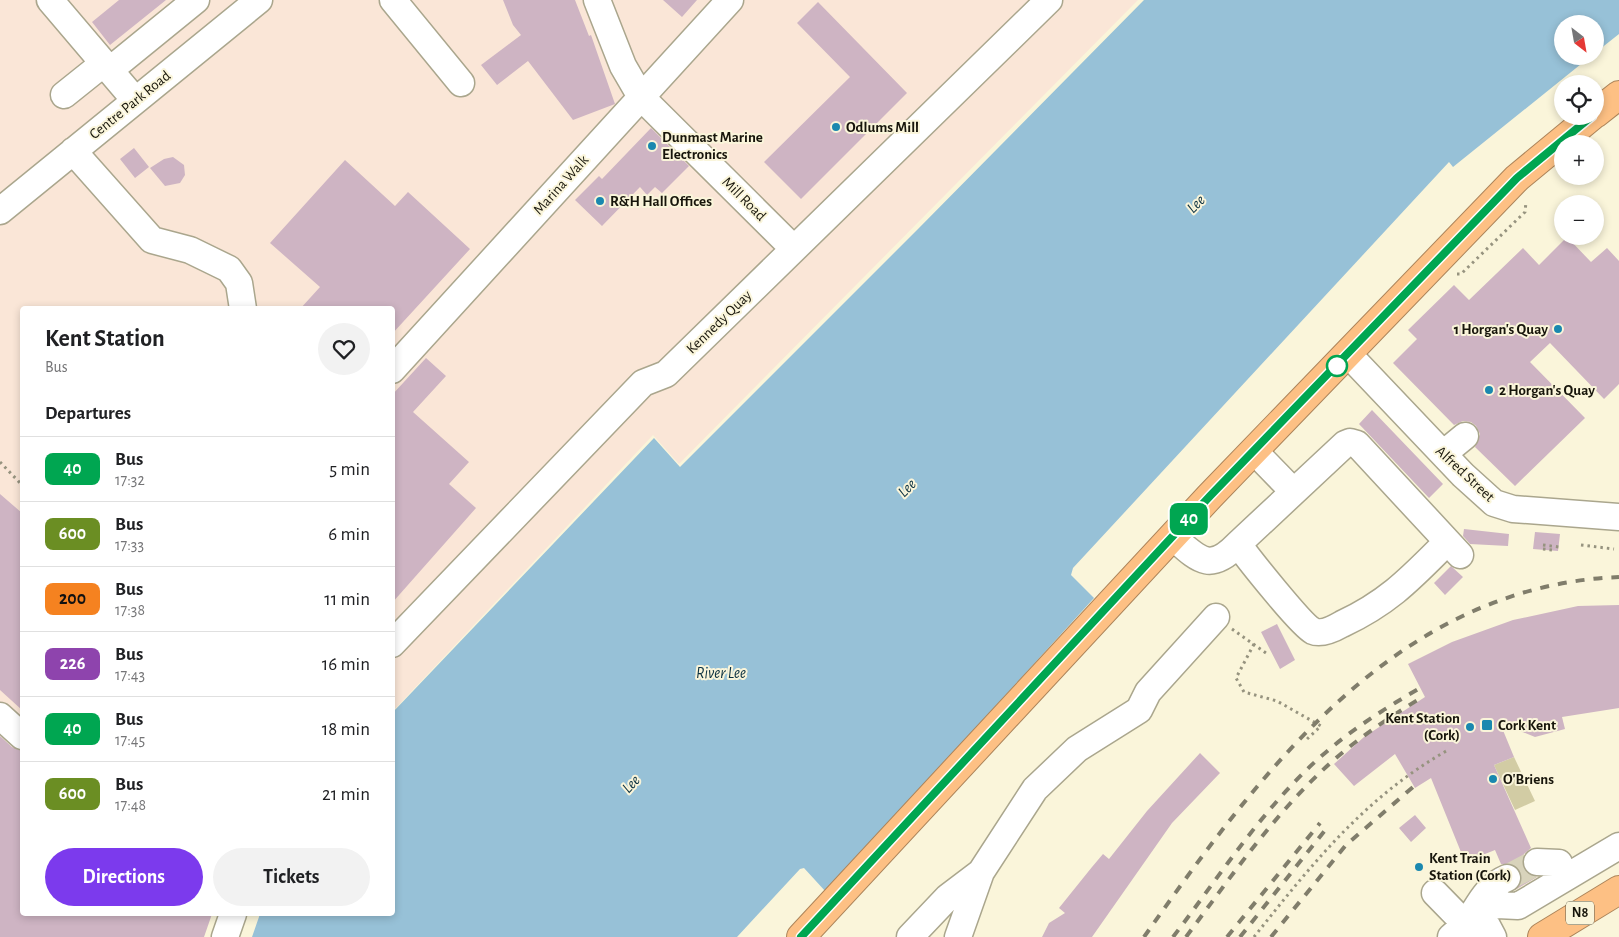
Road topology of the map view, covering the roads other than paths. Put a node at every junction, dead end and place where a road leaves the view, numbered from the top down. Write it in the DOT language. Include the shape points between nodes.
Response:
graph roads {
  1 [pos="50,0"];
  2 [pos="196,0"];
  3 [pos="260,0"];
  4 [pos="393,0"];
  5 [pos="597,0"];
  6 [pos="730,0"];
  7 [pos="1049,0"];
  8 [pos="107,66"];
  9 [pos="461,83"];
  10 [pos="64,95"];
  11 [pos="1619,95"];
  12 [pos="642,98"];
  13 [pos="136,100"];
  14 [pos="1604,107"];
  15 [pos="1581,125"];
  16 [pos="73,151"];
  17 [pos="0,211"];
  18 [pos="794,249"];
  19 [pos="243,306"];
  20 [pos="1348,354"];
  21 [pos="395,367"];
  22 [pos="1465,436"];
  23 [pos="1254,452"];
  24 [pos="1443,454"];
  25 [pos="1293,491"];
  26 [pos="1619,517"];
  27 [pos="1172,537"];
  28 [pos="1238,544"];
  29 [pos="1216,617"];
  30 [pos="395,641"];
  31 [pos="0,716"];
  32 [pos="20,734"];
  33 [pos="1619,829"];
  34 [pos="1619,846"];
  35 [pos="1546,866"];
  36 [pos="980,872"];
  37 [pos="1509,882"];
  38 [pos="1619,890"];
  39 [pos="1435,893"];
  40 [pos="232,916"];
  41 [pos="1471,927"];
  42 [pos="225,937"];
  43 [pos="801,937"];
  44 [pos="910,937"];
  45 [pos="958,937"];
  46 [pos="1493,937"];
  47 [pos="1542,937"];
  1 -- 8 [label="street"];
  2 -- 8 [label="street"];
  3 -- 13 [label="street, Centre Park Road"];
  4 -- 9 [label="street"];
  5 -- 12 [label="street, Mill Road" via="623,66"];
  6 -- 12 [label="street, Marina Walk"];
  7 -- 18 [label="street, Kennedy Quay"];
  8 -- 10 [label="street"];
  8 -- 13 [label="street"];
  11 -- 14 [label="highway"];
  12 -- 18 [label="street, Mill Road"];
  12 -- 21 [label="street, Marina Walk"];
  13 -- 16 [label="street, Centre Park Road"];
  15 -- 20 [label="highway" via="1517,178"];
  16 -- 17 [label="street, Centre Park Road"];
  16 -- 19 [label="street" via="152,240 190,250 229,269 240,283"];
  18 -- 30 [label="street, Kennedy Quay" via="666,374 644,383"];
  20 -- 23 [label="highway"];
  20 -- 24 [label="street, Alfred Street"];
  22 -- 24 [label="street"];
  23 -- 25 [label="street"];
  23 -- 27 [label="highway"];
  24 -- 26 [label="street, Alfred Street" via="1494,503 1513,509 1565,505"];
  25 -- 28 [label="street"];
  25 -- 28 [label="street" via="1345,444 1357,444 1454,549 1382,603 1335,628 1317,632 1306,625"];
  27 -- 28 [label="street" via="1209,561 1225,557"];
  27 -- 43 [label="highway"];
  29 -- 36 [label="street" via="1148,692 1140,710 1077,749 1035,789"];
  31 -- 32 [label="street"];
  33 -- 35 [label="street"];
  34 -- 41 [label="street" via="1518,906 1497,905"];
  36 -- 44 [label="street" via="948,897"];
  36 -- 45 [label="street"];
  37 -- 41 [label="street" via="1492,886 1483,895"];
  38 -- 47 [label="highway, N8"];
  39 -- 41 [label="street"];
  40 -- 42 [label="street"];
  41 -- 46 [label="street" via="1484,920"];
}
